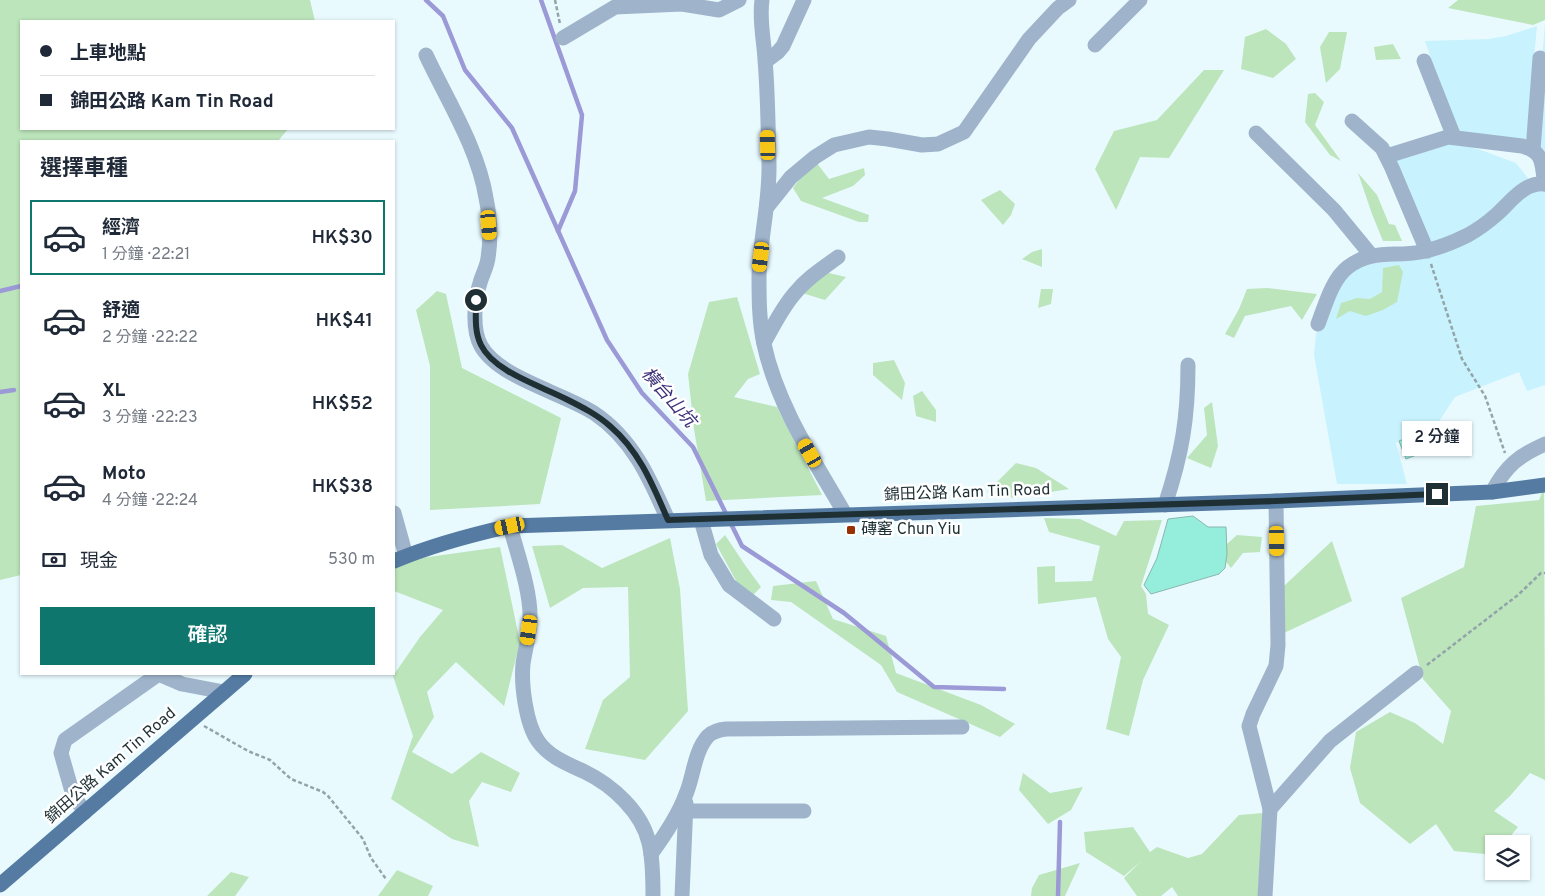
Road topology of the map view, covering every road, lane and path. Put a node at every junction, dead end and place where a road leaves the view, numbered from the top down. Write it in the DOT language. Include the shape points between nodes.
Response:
graph roads {
  1 [pos="555,0"];
  2 [pos="739,0"];
  3 [pos="762,0"];
  4 [pos="804,0"];
  5 [pos="1069,0"];
  6 [pos="1140,0"];
  7 [pos="563,38"];
  8 [pos="1095,45"];
  9 [pos="426,55"];
  10 [pos="1540,58"];
  11 [pos="766,61"];
  12 [pos="1424,62"];
  13 [pos="1352,121"];
  14 [pos="1256,133"];
  15 [pos="1454,137"];
  16 [pos="1533,150"];
  17 [pos="1387,156"];
  18 [pos="1545,184"];
  19 [pos="767,207"];
  20 [pos="1427,251"];
  21 [pos="1371,255"];
  22 [pos="838,257"];
  23 [pos="1318,324"];
  24 [pos="764,343"];
  25 [pos="1188,365"];
  26 [pos="1545,444"];
  27 [pos="1509,466"];
  28 [pos="1545,485"];
  29 [pos="1492,492"];
  30 [pos="1276,501"];
  31 [pos="1165,505"];
  32 [pos="845,514"];
  33 [pos="395,520"];
  34 [pos="668,520"];
  35 [pos="701,520"];
  36 [pos="510,526"];
  37 [pos="400,558"];
  38 [pos="1545,573"];
  39 [pos="774,619"];
  40 [pos="1416,673"];
  41 [pos="244,675"];
  42 [pos="224,692"];
  43 [pos="192,719"];
  44 [pos="962,728"];
  45 [pos="686,794"];
  46 [pos="1270,809"];
  47 [pos="686,811"];
  48 [pos="804,811"];
  49 [pos="85,812"];
  50 [pos="651,854"];
  51 [pos="386,879"];
  52 [pos="0,885"];
  53 [pos="1266,895"];
  54 [pos="653,896"];
  55 [pos="682,896"];
  1 -- 7 [label="path"];
  2 -- 7 [label="street" via="719,10 682,4 615,7"];
  3 -- 11 [label="street"];
  4 -- 11 [label="street" via="783,46"];
  5 -- 19 [label="street" via="1029,39 964,132 938,144 922,145 869,137 834,145 791,177"];
  6 -- 8 [label="street"];
  9 -- 34 [label="street" via="463,130 486,197 490,239 488,260 479,285 476,318 481,346 500,366 593,413 612,428 640,460"];
  10 -- 16 [label="street"];
  11 -- 19 [label="street"];
  12 -- 15 [label="street"];
  13 -- 17 [label="street" via="1373,138"];
  14 -- 21 [label="street" via="1334,210"];
  15 -- 16 [label="street"];
  15 -- 17 [label="street"];
  16 -- 18 [label="street" via="1539,155"];
  17 -- 20 [label="street"];
  18 -- 20 [label="street" via="1523,189 1496,215 1468,235"];
  19 -- 24 [label="street" via="759,274"];
  20 -- 21 [label="street"];
  20 -- 27 [label="path" via="1462,359 1485,396"];
  21 -- 23 [label="street" via="1346,269 1332,290"];
  22 -- 24 [label="street" via="795,292"];
  24 -- 32 [label="street" via="770,366 801,438"];
  25 -- 31 [label="street" via="1184,435"];
  26 -- 27 [label="street"];
  27 -- 29 [label="street"];
  28 -- 29 [label="main road, 錦田公路 Kam Tin Road"];
  29 -- 30 [label="main road, 錦田公路 Kam Tin Road"];
  30 -- 31 [label="main road, 錦田公路 Kam Tin Road"];
  30 -- 46 [label="street" via="1276,666 1249,726"];
  31 -- 32 [label="main road, 錦田公路 Kam Tin Road"];
  32 -- 35 [label="main road, 錦田公路 Kam Tin Road"];
  33 -- 37 [label="street"];
  34 -- 35 [label="main road, 錦田公路 Kam Tin Road"];
  34 -- 36 [label="main road, 錦田公路 Kam Tin Road"];
  35 -- 39 [label="street" via="711,555 729,585"];
  36 -- 37 [label="main road, 錦田公路 Kam Tin Road" via="460,537"];
  36 -- 50 [label="street" via="529,604 523,674 531,731 545,751 599,780 621,796 645,830"];
  38 -- 40 [label="path"];
  40 -- 46 [label="street" via="1330,741"];
  41 -- 42 [label="main road, 錦田公路 Kam Tin Road"];
  42 -- 43 [label="main road, 錦田公路 Kam Tin Road"];
  42 -- 49 [label="street" via="182,684 157,675 66,740 61,753 73,795"];
  43 -- 49 [label="main road, 錦田公路 Kam Tin Road"];
  43 -- 51 [label="path" via="270,760 291,779 328,796 363,839 371,858"];
  44 -- 45 [label="street" via="716,731 702,745"];
  45 -- 47 [label="street"];
  45 -- 50 [label="street" via="674,820"];
  46 -- 53 [label="street"];
  47 -- 48 [label="street"];
  47 -- 55 [label="street"];
  49 -- 52 [label="main road, 錦田公路 Kam Tin Road"];
  50 -- 54 [label="street"];
}
